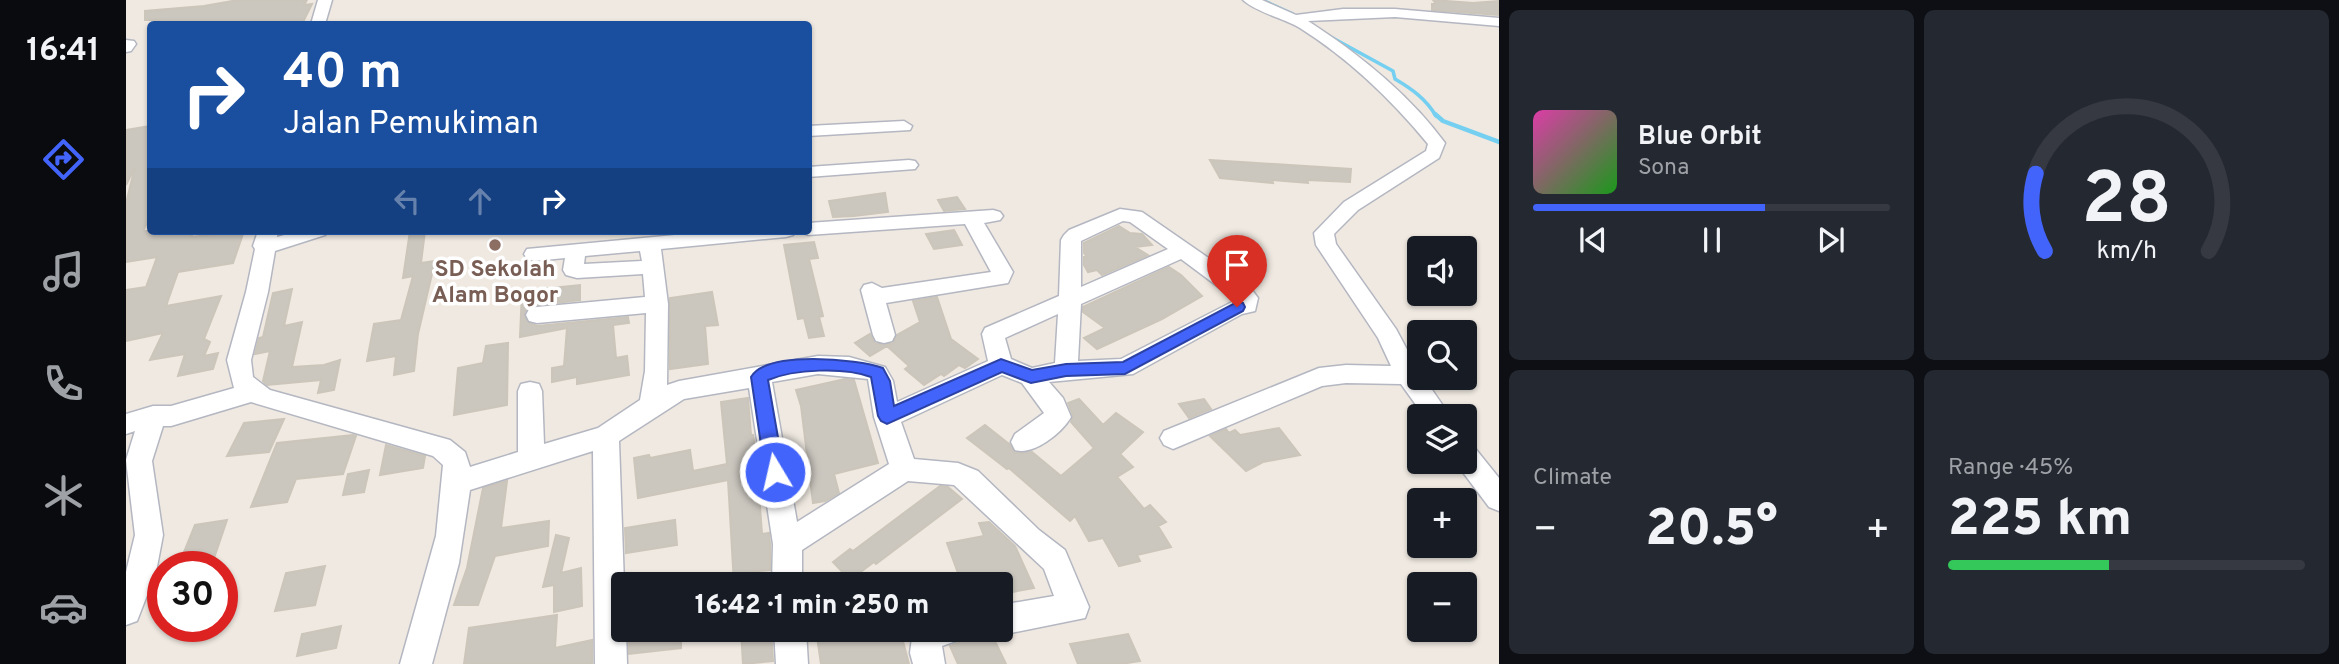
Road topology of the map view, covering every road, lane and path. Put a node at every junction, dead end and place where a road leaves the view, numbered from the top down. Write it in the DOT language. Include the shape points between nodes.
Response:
graph roads {
  1 [pos="325,0"];
  2 [pos="1250,0"];
  3 [pos="1291,20"];
  4 [pos="319,21"];
  5 [pos="1499,22"];
  6 [pos="904,126"];
  7 [pos="812,131"];
  8 [pos="909,165"];
  9 [pos="812,172"];
  10 [pos="993,216"];
  11 [pos="972,218"];
  12 [pos="812,229"];
  13 [pos="307,235"];
  14 [pos="717,235"];
  15 [pos="266,239"];
  16 [pos="1183,250"];
  17 [pos="534,254"];
  18 [pos="651,256"];
  19 [pos="1070,302"];
  20 [pos="657,304"];
  21 [pos="537,315"];
  22 [pos="884,335"];
  23 [pos="1001,365"];
  24 [pos="1066,370"];
  25 [pos="1407,373"];
  26 [pos="1407,375"];
  27 [pos="759,377"];
  28 [pos="248,386"];
  29 [pos="530,391"];
  30 [pos="1043,391"];
  31 [pos="652,405"];
  32 [pos="153,416"];
  33 [pos="887,416"];
  34 [pos="126,424"];
  35 [pos="606,436"];
  36 [pos="1173,439"];
  37 [pos="1024,442"];
  38 [pos="531,461"];
  39 [pos="132,462"];
  40 [pos="904,468"];
  41 [pos="1477,471"];
  42 [pos="458,482"];
  43 [pos="1499,499"];
  44 [pos="787,544"];
  45 [pos="787,572"];
  46 [pos="134,574"];
  47 [pos="126,610"];
  48 [pos="1013,618"];
  49 [pos="791,642"];
  50 [pos="927,642"];
  51 [pos="415,664"];
  52 [pos="611,664"];
  53 [pos="792,664"];
  54 [pos="929,664"];
  1 -- 4 [label="street"];
  2 -- 3 [label="street"];
  3 -- 5 [label="street" via="1408,13"];
  3 -- 25 [label="street" via="1362,66 1411,112 1437,146 1433,154 1351,206 1324,233 1326,245 1388,335"];
  6 -- 7 [label="street"];
  8 -- 9 [label="street"];
  10 -- 11 [label="street"];
  11 -- 12 [label="street"];
  11 -- 22 [label="street" via="1002,272 999,280 873,293"];
  13 -- 15 [label="street" via="288,242"];
  14 -- 18 [label="street"];
  15 -- 28 [label="street" via="239,360"];
  16 -- 19 [label="street"];
  16 -- 19 [label="street" via="1130,214 1076,234 1070,240"];
  16 -- 24 [label="street" via="1241,291 1247,306 1237,307 1125,368"];
  17 -- 18 [label="street" via="576,250 573,270 577,271"];
  18 -- 20 [label="street"];
  19 -- 23 [label="street" via="993,334"];
  19 -- 24 [label="street"];
  20 -- 21 [label="street"];
  20 -- 31 [label="street"];
  23 -- 30 [label="street"];
  23 -- 33 [label="street"];
  24 -- 30 [label="street"];
  26 -- 36 [label="street" via="1319,377"];
  27 -- 31 [label="street" via="679,390"];
  27 -- 33 [label="street" via="798,366 865,368 877,373 881,381"];
  27 -- 44 [label="street"];
  28 -- 32 [label="street" via="171,416"];
  28 -- 42 [label="street" via="280,403 441,448 456,460"];
  29 -- 38 [label="street"];
  30 -- 37 [label="street" via="1059,412 1056,421"];
  31 -- 35 [label="street"];
  32 -- 34 [label="street"];
  32 -- 39 [label="street"];
  33 -- 40 [label="street"];
  35 -- 38 [label="street"];
  35 -- 52 [label="street"];
  38 -- 42 [label="street"];
  39 -- 46 [label="street" via="149,536"];
  40 -- 44 [label="street"];
  40 -- 48 [label="street" via="963,475 1055,560 1074,607"];
  41 -- 43 [label="street"];
  42 -- 51 [label="street" via="442,575"];
  44 -- 45 [label="street"];
  46 -- 47 [label="street"];
  49 -- 53 [label="street"];
  50 -- 54 [label="street"];
}
